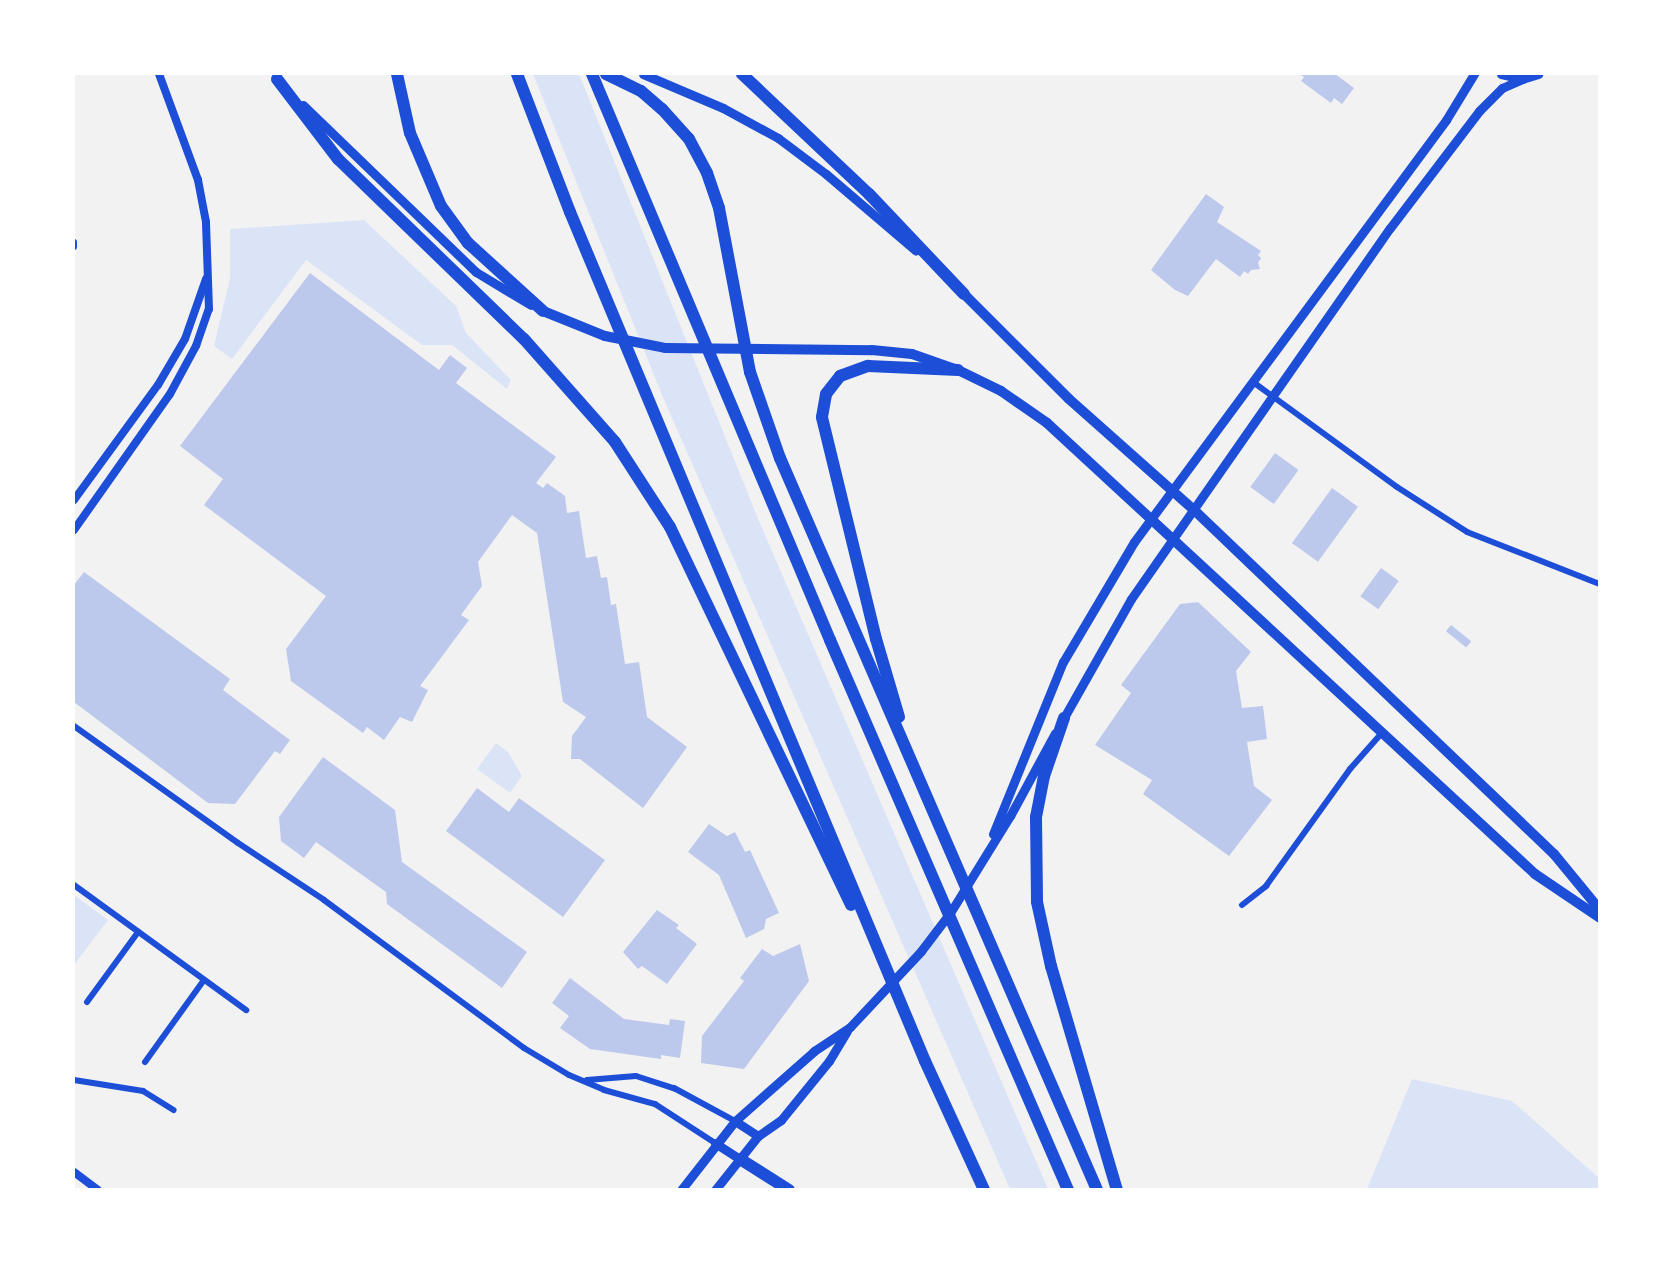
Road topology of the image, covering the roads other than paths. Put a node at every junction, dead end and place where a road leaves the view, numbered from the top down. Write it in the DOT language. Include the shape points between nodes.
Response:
graph roads {
  1 [pos="159,74"];
  2 [pos="397,74"];
  3 [pos="517,74"];
  4 [pos="592,74"];
  5 [pos="606,74"];
  6 [pos="643,74"];
  7 [pos="742,74"];
  8 [pos="1474,74"];
  9 [pos="1501,74"];
  10 [pos="1538,74"];
  11 [pos="275,76"];
  12 [pos="1522,79"];
  13 [pos="208,273"];
  14 [pos="964,294"];
  15 [pos="543,311"];
  16 [pos="958,370"];
  17 [pos="1253,382"];
  18 [pos="1273,396"];
  19 [pos="1173,491"];
  20 [pos="74,500"];
  21 [pos="1194,510"];
  22 [pos="1151,519"];
  23 [pos="74,530"];
  24 [pos="1173,540"];
  25 [pos="1600,584"];
  26 [pos="1064,718"];
  27 [pos="74,726"];
  28 [pos="1381,734"];
  29 [pos="913,767"];
  30 [pos="989,845"];
  31 [pos="74,885"];
  32 [pos="1242,905"];
  33 [pos="1600,910"];
  34 [pos="1600,918"];
  35 [pos="138,932"];
  36 [pos="204,980"];
  37 [pos="87,1002"];
  38 [pos="246,1010"];
  39 [pos="850,1027"];
  40 [pos="925,1061"];
  41 [pos="145,1062"];
  42 [pos="74,1080"];
  43 [pos="585,1080"];
  44 [pos="174,1110"];
  45 [pos="735,1121"];
  46 [pos="758,1136"];
  47 [pos="715,1143"];
  48 [pos="740,1158"];
  49 [pos="74,1172"];
  50 [pos="98,1189"];
  51 [pos="681,1189"];
  52 [pos="715,1189"];
  53 [pos="789,1189"];
  54 [pos="984,1189"];
  55 [pos="1068,1189"];
  56 [pos="1097,1189"];
  57 [pos="1117,1189"];
  1 -- 13 [label="street" via="198,180"];
  2 -- 15 [label="highway" via="416,150 441,206 468,243"];
  3 -- 40 [label="highway" via="570,212"];
  4 -- 55 [label="highway" via="835,653"];
  5 -- 29 [label="highway" via="641,91 662,109 689,139 708,173 761,406"];
  6 -- 14 [label="main road" via="723,108 778,138 868,208"];
  7 -- 14 [label="highway" via="869,194"];
  8 -- 17 [label="main road" via="1446,120"];
  9 -- 12 [label="main road"];
  10 -- 12 [label="main road"];
  11 -- 15 [label="main road" via="476,272"];
  11 -- 40 [label="highway" via="338,159 524,339 615,442 670,527"];
  12 -- 18 [label="main road" via="1502,88 1479,110"];
  13 -- 20 [label="street" via="178,351 158,385"];
  13 -- 23 [label="street" via="209,309 196,346 170,394"];
  14 -- 19 [label="main road" via="1069,399"];
  15 -- 16 [label="main road" via="636,343 695,350 912,354"];
  16 -- 22 [label="main road" via="1026,406"];
  16 -- 29 [label="highway" via="869,366 840,376 826,394 822,417 876,639"];
  17 -- 18 [label="street"];
  17 -- 19 [label="main road"];
  18 -- 21 [label="main road"];
  18 -- 25 [label="street" via="1467,532"];
  19 -- 21 [label="main road"];
  19 -- 22 [label="main road"];
  21 -- 24 [label="main road"];
  21 -- 33 [label="main road" via="1554,854"];
  22 -- 24 [label="main road"];
  22 -- 30 [label="main road" via="1101,594 1063,663"];
  24 -- 26 [label="main road" via="1116,621"];
  24 -- 28 [label="main road"];
  26 -- 30 [label="main road"];
  26 -- 57 [label="highway" via="1036,817 1037,902 1051,966"];
  27 -- 43 [label="street" via="324,900 524,1048"];
  28 -- 32 [label="street" via="1350,769 1266,886"];
  28 -- 34 [label="main road" via="1535,874"];
  29 -- 56 [label="highway"];
  30 -- 39 [label="main road" via="934,934"];
  31 -- 35 [label="street"];
  35 -- 36 [label="street"];
  35 -- 37 [label="street"];
  36 -- 38 [label="street"];
  36 -- 41 [label="street"];
  39 -- 45 [label="main road" via="814,1051"];
  39 -- 46 [label="main road" via="781,1120"];
  40 -- 54 [label="highway"];
  42 -- 44 [label="street" via="143,1091"];
  43 -- 45 [label="street" via="636,1076 674,1088"];
  43 -- 47 [label="street" via="655,1104"];
  45 -- 46 [label="main road"];
  45 -- 47 [label="main road"];
  46 -- 48 [label="main road"];
  47 -- 48 [label="main road"];
  47 -- 51 [label="main road"];
  48 -- 52 [label="main road"];
  48 -- 53 [label="highway"];
  49 -- 50 [label="street"];
}
